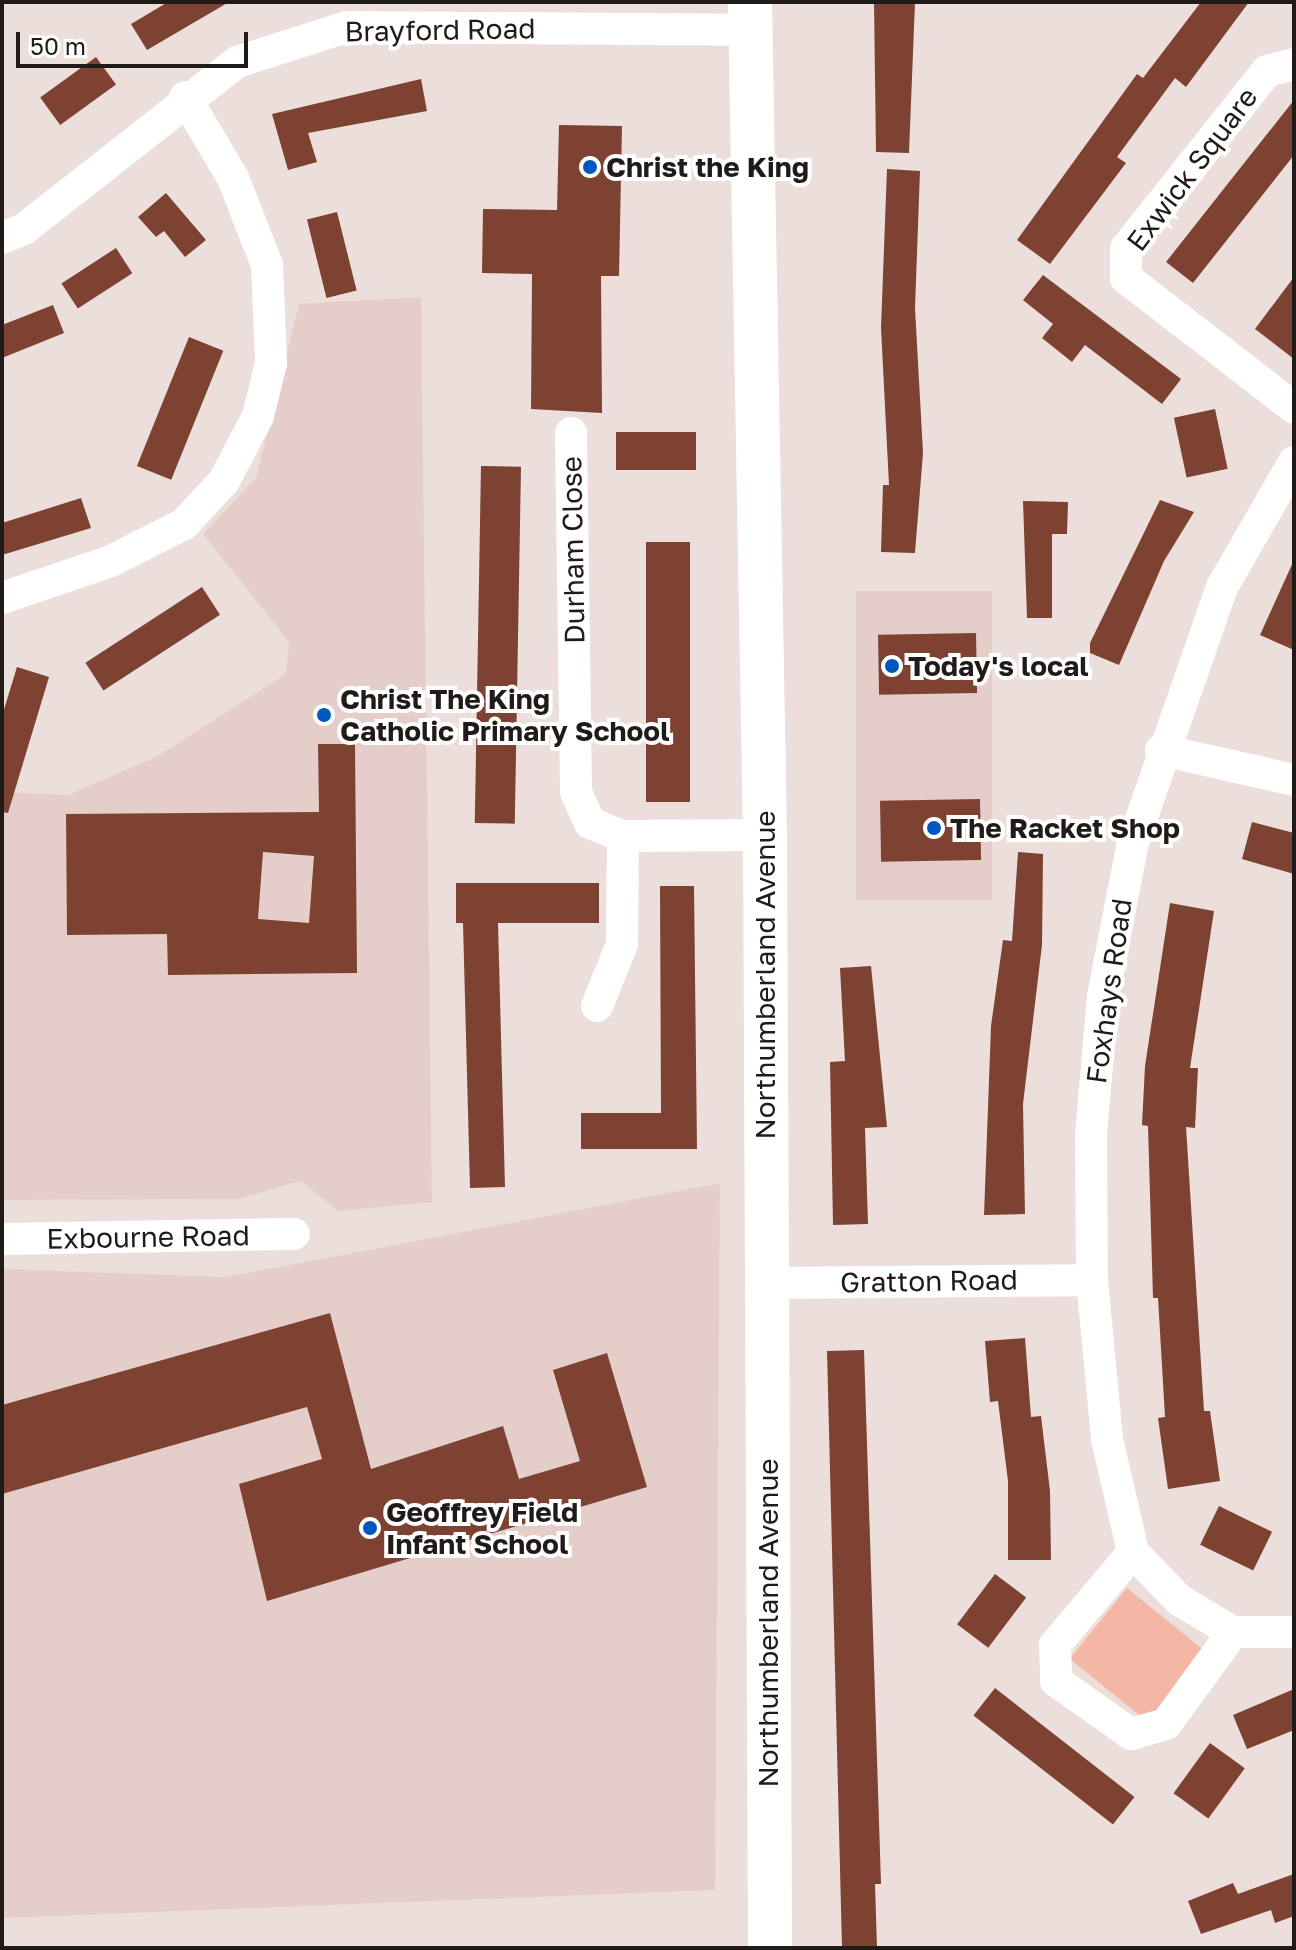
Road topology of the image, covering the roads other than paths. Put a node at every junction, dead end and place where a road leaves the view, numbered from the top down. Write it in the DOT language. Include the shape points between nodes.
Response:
graph roads {
  1 [pos="750,16"];
  2 [pos="1294,64"];
  3 [pos="185,97"];
  4 [pos="2,238"];
  5 [pos="1294,408"];
  6 [pos="571,433"];
  7 [pos="1294,462"];
  8 [pos="2,598"];
  9 [pos="1161,750"];
  10 [pos="1294,780"];
  11 [pos="765,835"];
  12 [pos="623,836"];
  13 [pos="597,1006"];
  14 [pos="294,1234"];
  15 [pos="2,1239"];
  16 [pos="1092,1280"];
  17 [pos="766,1283"];
  18 [pos="1133,1552"];
  19 [pos="1233,1632"];
  20 [pos="1294,1632"];
  21 [pos="770,1948"];
  1 -- 3 [label="street, Brayford Road" via="347,27 237,62"];
  1 -- 11 [label="street, Northumberland Avenue"];
  2 -- 5 [label="street, Exwick Square" via="1267,71 1126,248 1126,278"];
  3 -- 4 [label="street, Brayford Road" via="24,229"];
  3 -- 8 [label="street" via="233,178 267,265 271,363 258,416 224,481 184,524 111,561"];
  6 -- 12 [label="street, Durham Close" via="576,792 590,823"];
  7 -- 9 [label="street, Foxhays Road" via="1222,587"];
  9 -- 10 [label="street"];
  9 -- 16 [label="street, Foxhays Road" via="1133,842 1103,997 1091,1135"];
  11 -- 12 [label="street, Durham Close"];
  11 -- 17 [label="street, Northumberland Avenue"];
  12 -- 13 [label="street" via="622,944"];
  14 -- 15 [label="street, Exbourne Road"];
  16 -- 17 [label="street, Gratton Road"];
  16 -- 18 [label="street, Foxhays Road" via="1107,1439"];
  17 -- 21 [label="street, Northumberland Avenue"];
  18 -- 19 [label="street" via="1179,1600"];
  18 -- 19 [label="street" via="1055,1645 1056,1681 1131,1734 1166,1724"];
  19 -- 20 [label="street"];
}
